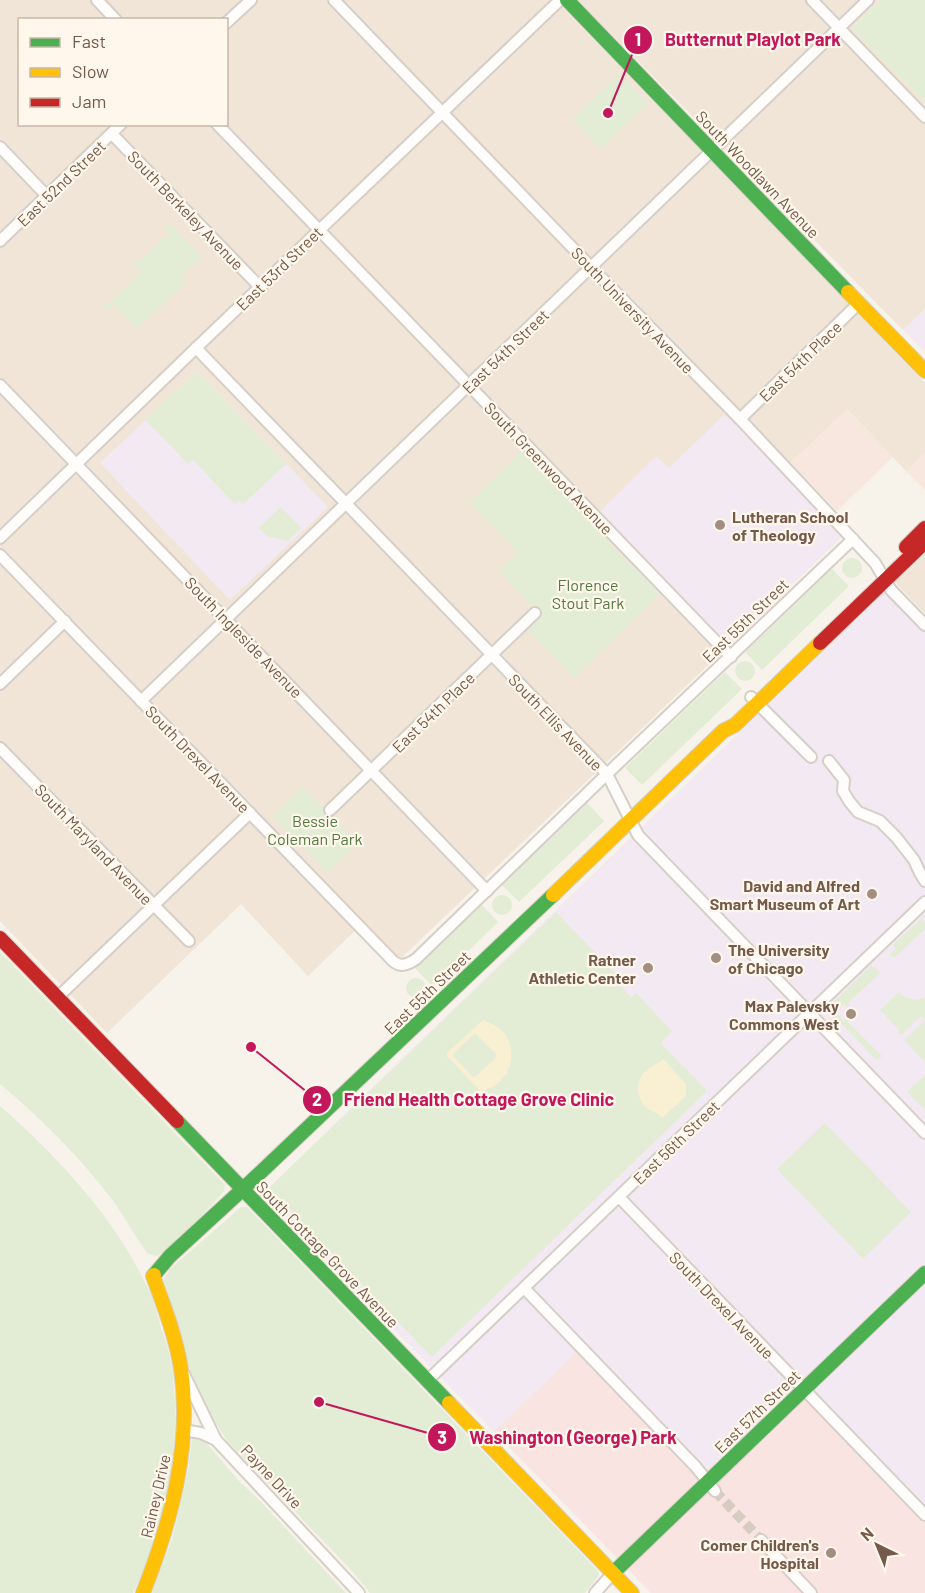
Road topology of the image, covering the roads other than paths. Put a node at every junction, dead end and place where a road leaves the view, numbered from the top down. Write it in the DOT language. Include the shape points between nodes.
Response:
graph roads {
  1 [pos="97,0"];
  2 [pos="251,0"];
  3 [pos="334,0"];
  4 [pos="560,0"];
  5 [pos="567,0"];
  6 [pos="812,0"];
  7 [pos="868,0"];
  8 [pos="114,18"];
  9 [pos="228,21"];
  10 [pos="839,27"];
  11 [pos="442,112"];
  12 [pos="925,117"];
  13 [pos="119,126"];
  14 [pos="219,126"];
  15 [pos="111,134"];
  16 [pos="0,147"];
  17 [pos="712,150"];
  18 [pos="46,196"];
  19 [pos="319,230"];
  20 [pos="0,241"];
  21 [pos="591,267"];
  22 [pos="260,287"];
  23 [pos="859,303"];
  24 [pos="196,348"];
  25 [pos="925,371"];
  26 [pos="0,385"];
  27 [pos="469,385"];
  28 [pos="740,419"];
  29 [pos="76,464"];
  30 [pos="346,504"];
  31 [pos="925,528"];
  32 [pos="0,538"];
  33 [pos="853,539"];
  34 [pos="925,542"];
  35 [pos="0,555"];
  36 [pos="883,575"];
  37 [pos="535,613"];
  38 [pos="226,619"];
  39 [pos="65,621"];
  40 [pos="925,625"];
  41 [pos="492,655"];
  42 [pos="731,657"];
  43 [pos="0,684"];
  44 [pos="754,700"];
  45 [pos="141,701"];
  46 [pos="0,748"];
  47 [pos="811,757"];
  48 [pos="829,761"];
  49 [pos="372,770"];
  50 [pos="607,774"];
  51 [pos="330,810"];
  52 [pos="250,813"];
  53 [pos="630,822"];
  54 [pos="925,881"];
  55 [pos="487,891"];
  56 [pos="925,902"];
  57 [pos="154,905"];
  58 [pos="0,938"];
  59 [pos="189,941"];
  60 [pos="396,964"];
  61 [pos="58,997"];
  62 [pos="810,1013"];
  63 [pos="925,1133"];
  64 [pos="243,1190"];
  65 [pos="619,1197"];
  66 [pos="925,1273"];
  67 [pos="153,1276"];
  68 [pos="524,1288"];
  69 [pos="181,1367"];
  70 [pos="428,1381"];
  71 [pos="803,1390"];
  72 [pos="183,1403"];
  73 [pos="183,1430"];
  74 [pos="216,1440"];
  75 [pos="711,1486"];
  76 [pos="925,1515"];
  77 [pos="761,1540"];
  78 [pos="613,1573"];
  79 [pos="143,1593"];
  80 [pos="359,1593"];
  81 [pos="595,1593"];
  82 [pos="632,1593"];
  83 [pos="811,1593"];
  1 -- 8 [label="street"];
  2 -- 9 [label="street"];
  3 -- 11 [label="street, South University Avenue"];
  4 -- 11 [label="street, East 53rd Street"];
  5 -- 17 [label="street, South Woodlawn Avenue"];
  6 -- 10 [label="street"];
  7 -- 10 [label="street, East 54th Street"];
  10 -- 12 [label="street"];
  10 -- 17 [label="street, East 54th Street"];
  11 -- 19 [label="street, East 53rd Street"];
  11 -- 21 [label="street, South University Avenue"];
  13 -- 15 [label="street, East 52nd Street"];
  14 -- 19 [label="street, South Greenwood Avenue"];
  15 -- 18 [label="street, East 52nd Street"];
  15 -- 22 [label="street, South Berkeley Avenue"];
  16 -- 18 [label="street"];
  17 -- 21 [label="street, East 54th Street"];
  17 -- 23 [label="street, South Woodlawn Avenue"];
  18 -- 20 [label="street, East 52nd Street"];
  19 -- 22 [label="street, East 53rd Street"];
  19 -- 27 [label="street, South Greenwood Avenue"];
  21 -- 27 [label="street, East 54th Street"];
  21 -- 28 [label="street, South University Avenue"];
  22 -- 24 [label="street, East 53rd Street"];
  23 -- 25 [label="street, South Woodlawn Avenue"];
  23 -- 28 [label="street, East 54th Place"];
  24 -- 29 [label="street, East 53rd Street"];
  24 -- 30 [label="street, South Ellis Avenue"];
  26 -- 29 [label="street, South Ingleside Avenue"];
  27 -- 30 [label="street, East 54th Street"];
  27 -- 42 [label="street, South Greenwood Avenue"];
  28 -- 33 [label="street, South University Avenue"];
  29 -- 32 [label="street, East 53rd Street"];
  29 -- 38 [label="street, South Ingleside Avenue"];
  30 -- 38 [label="street, East 54th Street"];
  30 -- 41 [label="street, South Ellis Avenue"];
  31 -- 36 [label="street, East 55th Street"];
  33 -- 36 [label="street, South University Avenue"];
  33 -- 42 [label="street, East 55th Street"];
  34 -- 36 [label="street, East 55th Street"];
  35 -- 39 [label="street, South Drexel Avenue"];
  36 -- 40 [label="street, South University Avenue" via="891,590"];
  36 -- 44 [label="street, East 55th Street"];
  37 -- 41 [label="street, East 54th Place"];
  38 -- 45 [label="street, East 54th Street"];
  38 -- 49 [label="street, South Ingleside Avenue"];
  39 -- 43 [label="street"];
  39 -- 45 [label="street, South Drexel Avenue"];
  41 -- 49 [label="street, East 54th Place"];
  41 -- 50 [label="street, South Ellis Avenue"];
  42 -- 50 [label="street, East 55th Street"];
  44 -- 47 [label="street"];
  44 -- 53 [label="street, East 55th Street" via="735,725 723,731"];
  45 -- 52 [label="street, South Drexel Avenue"];
  46 -- 57 [label="street, South Maryland Avenue"];
  48 -- 54 [label="street" via="844,780 843,790 849,801 858,812 880,821 896,837"];
  49 -- 51 [label="street, East 54th Place"];
  49 -- 55 [label="street, South Ingleside Avenue"];
  50 -- 53 [label="street, South Ellis Avenue"];
  50 -- 55 [label="street, East 55th Street"];
  52 -- 57 [label="street"];
  52 -- 60 [label="street, South Drexel Avenue"];
  53 -- 62 [label="street, South Ellis Avenue" via="637,834"];
  53 -- 64 [label="street, East 55th Street"];
  55 -- 60 [label="street, East 55th Street" via="416,959"];
  56 -- 62 [label="street, East 56th Street"];
  57 -- 59 [label="street, South Maryland Avenue"];
  57 -- 61 [label="street"];
  58 -- 61 [label="street, South Cottage Grove Avenue"];
  61 -- 64 [label="street, South Cottage Grove Avenue"];
  62 -- 63 [label="street, South Ellis Avenue"];
  62 -- 65 [label="street, East 56th Street"];
  64 -- 67 [label="street, East 55th Street"];
  64 -- 70 [label="street, South Cottage Grove Avenue"];
  65 -- 68 [label="street, East 56th Street"];
  65 -- 71 [label="street, South Drexel Avenue"];
  66 -- 71 [label="street, East 57th Street"];
  67 -- 69 [label="street, Payne Drive"];
  68 -- 70 [label="street, East 56th Street"];
  68 -- 75 [label="street"];
  69 -- 72 [label="street, Payne Drive"];
  69 -- 74 [label="street, Payne Drive"];
  70 -- 78 [label="street, South Cottage Grove Avenue"];
  71 -- 75 [label="street, East 57th Street"];
  71 -- 76 [label="street, South Drexel Avenue"];
  72 -- 73 [label="street, Rainey Drive"];
  73 -- 74 [label="street"];
  73 -- 79 [label="street, Rainey Drive" via="177,1486 166,1531"];
  74 -- 80 [label="street, Payne Drive"];
  75 -- 78 [label="street, East 57th Street"];
  77 -- 83 [label="street"];
  78 -- 81 [label="street"];
  78 -- 82 [label="street, South Cottage Grove Avenue"];
}
